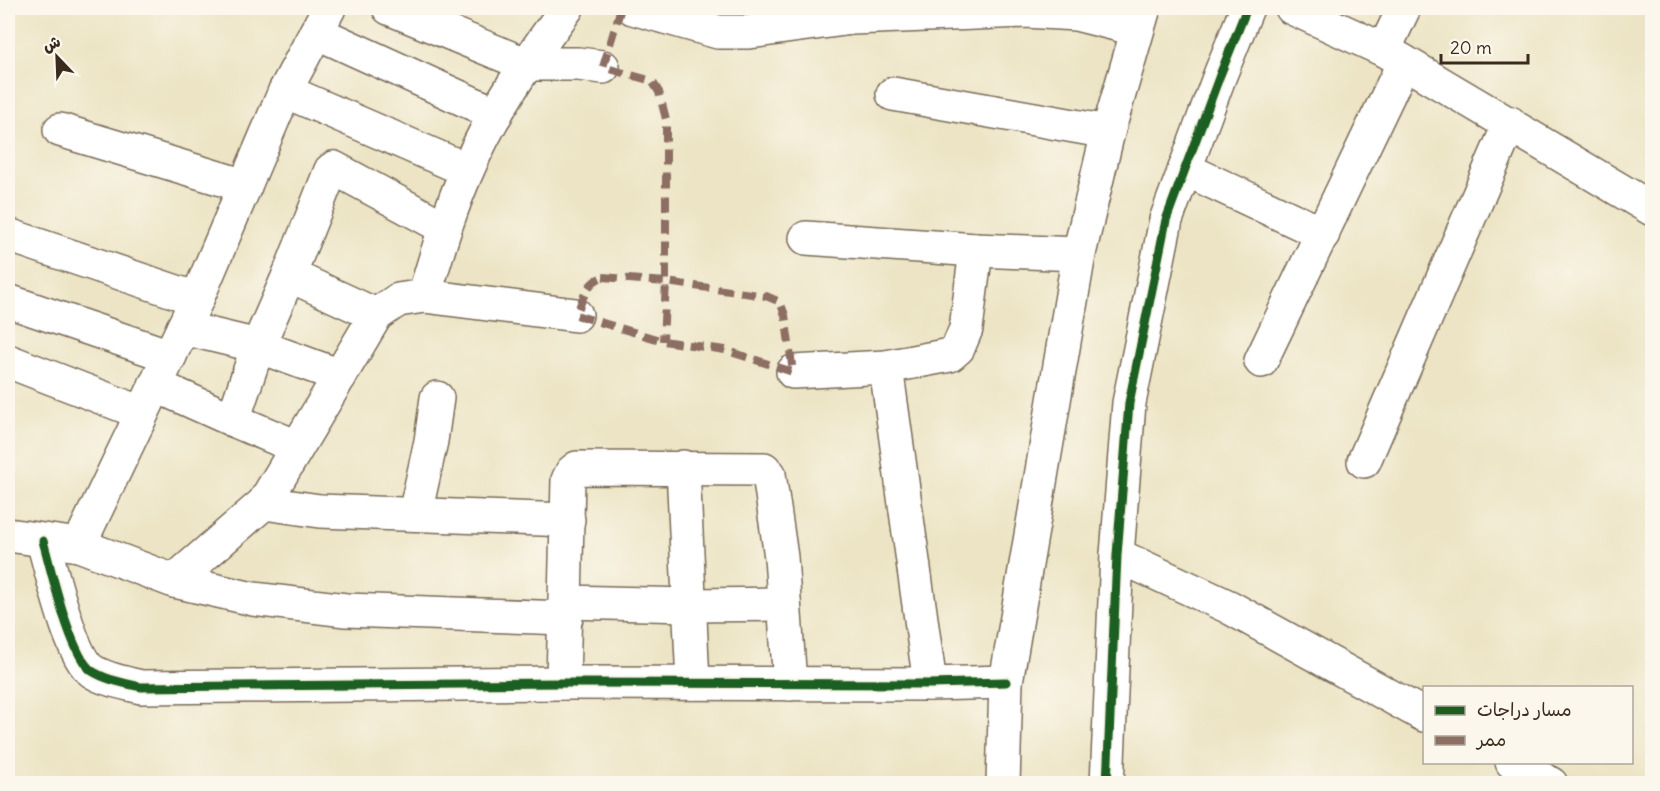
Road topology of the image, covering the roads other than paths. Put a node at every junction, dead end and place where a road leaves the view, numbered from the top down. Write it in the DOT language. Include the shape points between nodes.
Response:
graph roads {
  1 [pos="389,8"];
  2 [pos="567,8"];
  3 [pos="633,8"];
  4 [pos="1247,8"];
  5 [pos="1292,8"];
  6 [pos="1404,8"];
  7 [pos="851,13"];
  8 [pos="1140,18"];
  9 [pos="323,20"];
  10 [pos="1394,56"];
  11 [pos="525,64"];
  12 [pos="603,67"];
  13 [pos="285,91"];
  14 [pos="893,94"];
  15 [pos="496,114"];
  16 [pos="1510,123"];
  17 [pos="60,130"];
  18 [pos="1108,132"];
  19 [pos="1185,169"];
  20 [pos="467,170"];
  21 [pos="245,186"];
  22 [pos="1653,209"];
  23 [pos="445,228"];
  24 [pos="1323,234"];
  25 [pos="8,236"];
  26 [pos="806,238"];
  27 [pos="976,250"];
  28 [pos="1079,254"];
  29 [pos="289,275"];
  30 [pos="424,296"];
  31 [pos="197,299"];
  32 [pos="8,301"];
  33 [pos="375,315"];
  34 [pos="576,315"];
  35 [pos="177,342"];
  36 [pos="258,346"];
  37 [pos="8,361"];
  38 [pos="1261,361"];
  39 [pos="886,367"];
  40 [pos="793,372"];
  41 [pos="340,376"];
  42 [pos="437,398"];
  43 [pos="148,399"];
  44 [pos="233,420"];
  45 [pos="297,447"];
  46 [pos="1364,461"];
  47 [pos="683,467"];
  48 [pos="264,503"];
  49 [pos="415,514"];
  50 [pos="568,520"];
  51 [pos="8,535"];
  52 [pos="43,540"];
  53 [pos="79,546"];
  54 [pos="1117,555"];
  55 [pos="174,580"];
  56 [pos="784,604"];
  57 [pos="689,605"];
  58 [pos="566,610"];
  59 [pos="1006,682"];
  60 [pos="563,683"];
  61 [pos="693,683"];
  62 [pos="790,684"];
  63 [pos="930,684"];
  64 [pos="1423,714"];
  65 [pos="1516,764"];
  66 [pos="1003,783"];
  67 [pos="1107,783"];
  68 [pos="1551,783"];
  1 -- 11 [label="street"];
  2 -- 11 [label="street"];
  3 -- 7 [label="street" via="718,32 749,32"];
  4 -- 19 [label="street"];
  5 -- 10 [label="street"];
  6 -- 10 [label="street"];
  7 -- 8 [label="street" via="1026,11"];
  8 -- 18 [label="street"];
  9 -- 13 [label="street"];
  9 -- 15 [label="street"];
  10 -- 16 [label="street"];
  10 -- 24 [label="street"];
  11 -- 12 [label="street"];
  11 -- 15 [label="street"];
  13 -- 20 [label="street"];
  13 -- 21 [label="street"];
  14 -- 18 [label="street"];
  15 -- 20 [label="street"];
  16 -- 22 [label="street"];
  16 -- 46 [label="street"];
  17 -- 21 [label="street"];
  18 -- 28 [label="street"];
  19 -- 24 [label="street"];
  19 -- 54 [label="street" via="1166,220 1129,403"];
  20 -- 23 [label="street"];
  21 -- 31 [label="street"];
  23 -- 29 [label="street" via="334,168"];
  23 -- 30 [label="street"];
  24 -- 38 [label="street"];
  25 -- 31 [label="street"];
  26 -- 27 [label="street"];
  27 -- 28 [label="street"];
  27 -- 39 [label="street" via="966,329 958,348 950,355"];
  28 -- 59 [label="street"];
  29 -- 33 [label="street"];
  29 -- 36 [label="street"];
  30 -- 33 [label="street" via="398,300"];
  30 -- 34 [label="street"];
  31 -- 35 [label="street"];
  32 -- 35 [label="street"];
  33 -- 41 [label="street"];
  35 -- 36 [label="street"];
  35 -- 43 [label="street"];
  36 -- 41 [label="street"];
  36 -- 44 [label="street"];
  37 -- 43 [label="street"];
  39 -- 40 [label="street"];
  39 -- 63 [label="street"];
  41 -- 45 [label="street"];
  42 -- 49 [label="street"];
  43 -- 44 [label="street"];
  43 -- 53 [label="street"];
  44 -- 45 [label="street"];
  45 -- 48 [label="street"];
  47 -- 50 [label="street" via="578,468 568,480"];
  47 -- 56 [label="street" via="767,471"];
  47 -- 57 [label="street"];
  48 -- 49 [label="street" via="320,511"];
  48 -- 55 [label="street"];
  49 -- 50 [label="street"];
  50 -- 58 [label="street"];
  51 -- 52 [label="street"];
  52 -- 53 [label="street"];
  52 -- 60 [label="street" via="80,657 91,670 141,687"];
  53 -- 55 [label="street"];
  54 -- 64 [label="street" via="1229,607"];
  54 -- 67 [label="street"];
  55 -- 58 [label="street" via="253,599 346,610"];
  56 -- 57 [label="street"];
  56 -- 62 [label="street"];
  57 -- 58 [label="street"];
  57 -- 61 [label="street"];
  58 -- 60 [label="street"];
  59 -- 63 [label="street"];
  59 -- 66 [label="street"];
  60 -- 61 [label="street"];
  61 -- 62 [label="street"];
  62 -- 63 [label="street"];
  65 -- 68 [label="street"];
}
